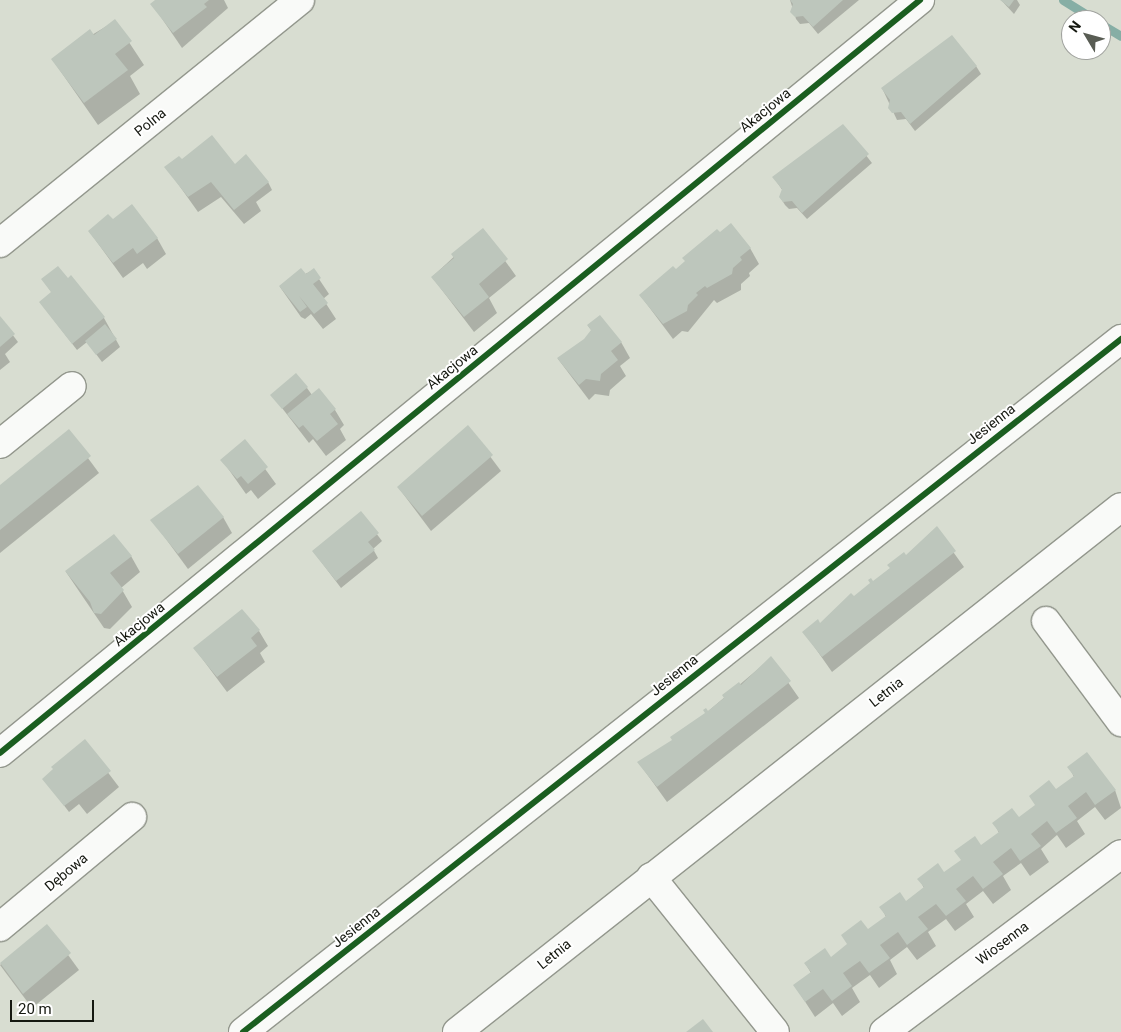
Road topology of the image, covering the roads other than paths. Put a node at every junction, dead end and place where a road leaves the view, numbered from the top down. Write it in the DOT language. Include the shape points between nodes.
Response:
graph roads {
  1 [pos="300,0"];
  2 [pos="920,0"];
  3 [pos="0,243"];
  4 [pos="1121,338"];
  5 [pos="72,386"];
  6 [pos="0,444"];
  7 [pos="1121,508"];
  8 [pos="1046,620"];
  9 [pos="1121,722"];
  10 [pos="0,753"];
  11 [pos="132,817"];
  12 [pos="1121,854"];
  13 [pos="651,877"];
  14 [pos="0,927"];
  15 [pos="243,1032"];
  16 [pos="457,1032"];
  17 [pos="775,1032"];
  18 [pos="884,1032"];
  1 -- 3 [label="street, Polna"];
  2 -- 10 [label="street, Akacjowa"];
  4 -- 15 [label="street, Jesienna"];
  5 -- 6 [label="street"];
  7 -- 13 [label="street, Letnia"];
  8 -- 9 [label="street"];
  11 -- 14 [label="street, Dębowa"];
  12 -- 18 [label="street, Wiosenna"];
  13 -- 16 [label="street, Letnia"];
  13 -- 17 [label="street"];
}
